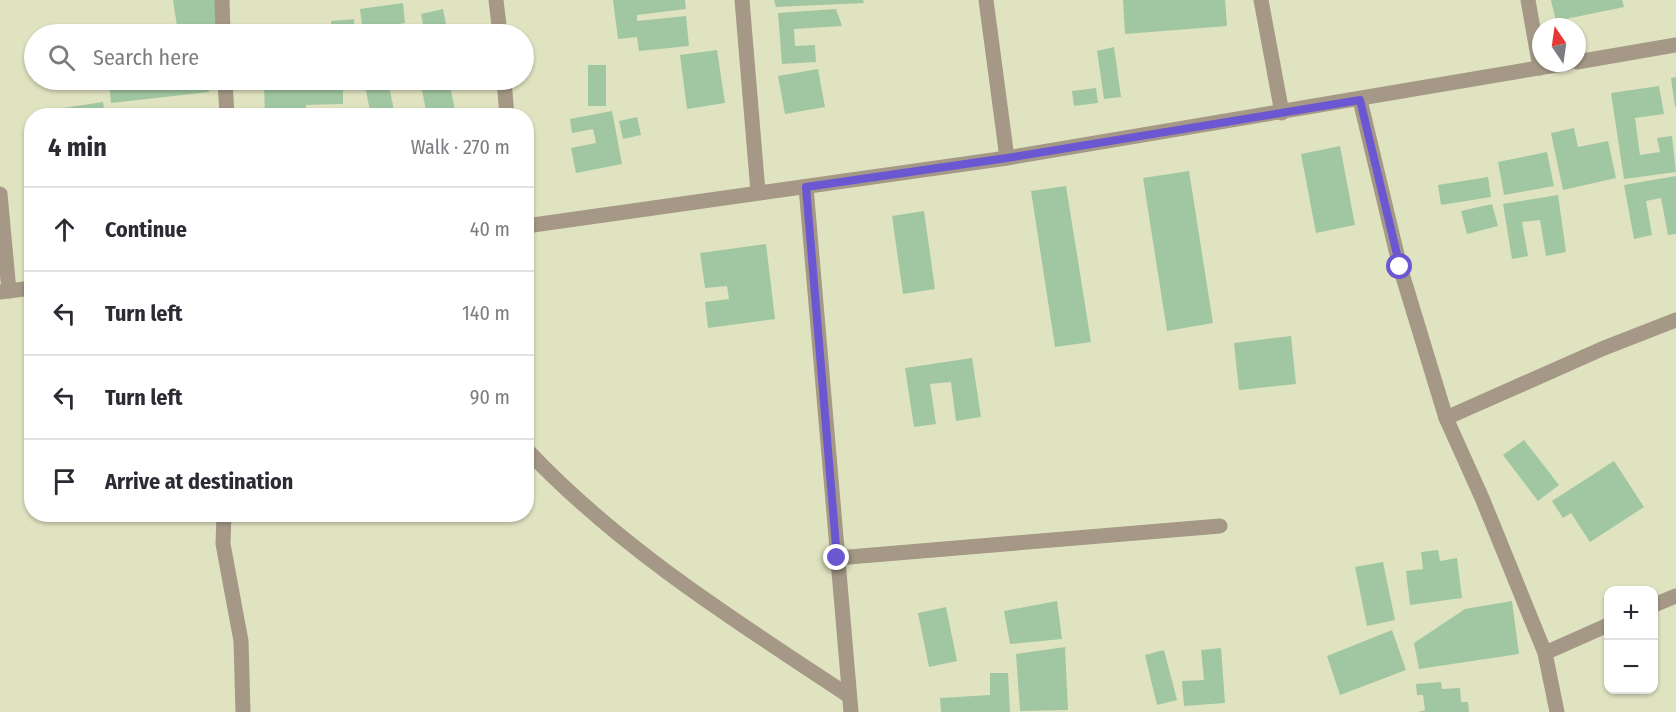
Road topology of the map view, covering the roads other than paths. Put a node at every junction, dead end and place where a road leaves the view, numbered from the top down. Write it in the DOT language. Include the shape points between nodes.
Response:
graph roads {
  1 [pos="222,0"];
  2 [pos="496,0"];
  3 [pos="742,0"];
  4 [pos="986,0"];
  5 [pos="1261,0"];
  6 [pos="1528,0"];
  7 [pos="1532,23"];
  8 [pos="223,24"];
  9 [pos="499,24"];
  10 [pos="1676,45"];
  11 [pos="1586,60"];
  12 [pos="1532,69"];
  13 [pos="225,90"];
  14 [pos="505,90"];
  15 [pos="1360,100"];
  16 [pos="226,108"];
  17 [pos="506,108"];
  18 [pos="1282,113"];
  19 [pos="1007,158"];
  20 [pos="806,187"];
  21 [pos="758,192"];
  22 [pos="0,194"];
  23 [pos="534,225"];
  24 [pos="24,289"];
  25 [pos="4,292"];
  26 [pos="1676,320"];
  27 [pos="1446,418"];
  28 [pos="534,457"];
  29 [pos="224,522"];
  30 [pos="1220,526"];
  31 [pos="837,558"];
  32 [pos="1676,596"];
  33 [pos="1658,603"];
  34 [pos="1604,627"];
  35 [pos="1545,653"];
  36 [pos="849,696"];
  37 [pos="243,712"];
  38 [pos="851,712"];
  39 [pos="1557,712"];
  1 -- 8 [label="street"];
  2 -- 9 [label="street"];
  3 -- 21 [label="street"];
  4 -- 19 [label="street"];
  5 -- 18 [label="street"];
  6 -- 7 [label="street"];
  10 -- 11 [label="street"];
  12 -- 15 [label="street"];
  13 -- 16 [label="street"];
  14 -- 17 [label="street"];
  15 -- 18 [label="street"];
  15 -- 27 [label="street" via="1400,267"];
  18 -- 19 [label="street"];
  19 -- 20 [label="street"];
  20 -- 21 [label="street"];
  20 -- 31 [label="street"];
  21 -- 23 [label="street"];
  22 -- 25 [label="street"];
  24 -- 25 [label="street"];
  26 -- 27 [label="street"];
  27 -- 35 [label="street"];
  28 -- 36 [label="street" via="678,582"];
  29 -- 37 [label="street" via="224,544 241,641"];
  30 -- 31 [label="street"];
  31 -- 36 [label="street"];
  32 -- 33 [label="street"];
  34 -- 35 [label="street"];
  35 -- 39 [label="street"];
  36 -- 38 [label="street"];
}
